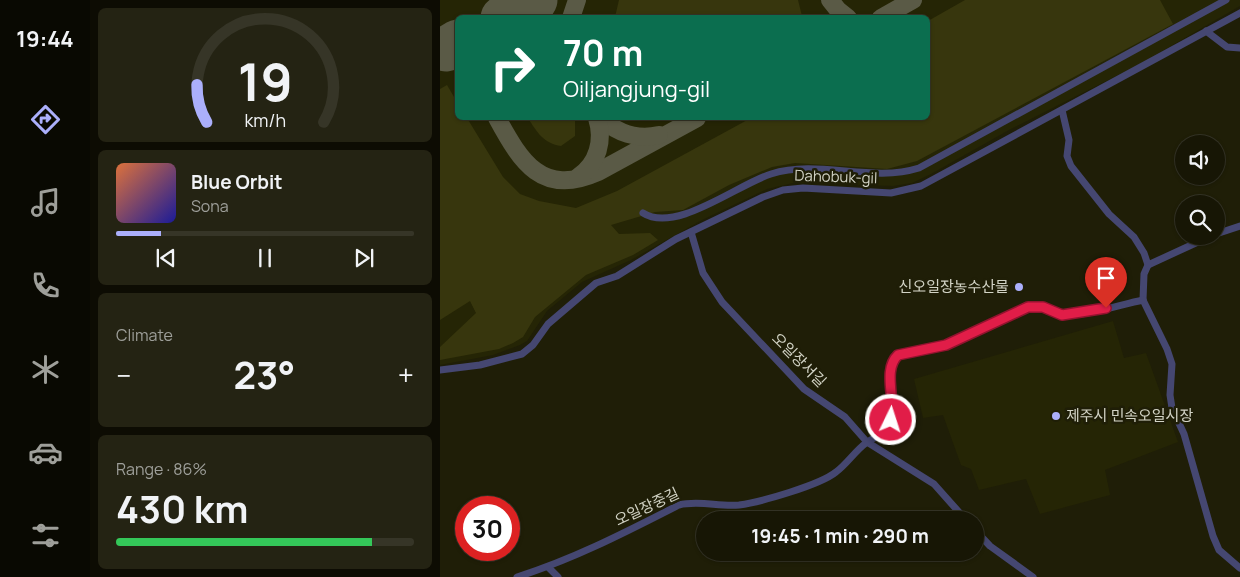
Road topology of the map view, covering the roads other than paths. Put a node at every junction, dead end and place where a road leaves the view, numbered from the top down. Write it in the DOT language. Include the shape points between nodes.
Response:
graph roads {
  1 [pos="1226,0"];
  2 [pos="1240,13"];
  3 [pos="1206,32"];
  4 [pos="1240,48"];
  5 [pos="1062,110"];
  6 [pos="643,213"];
  7 [pos="1240,226"];
  8 [pos="1225,231"];
  9 [pos="691,232"];
  10 [pos="1191,245"];
  11 [pos="1148,265"];
  12 [pos="1143,300"];
  13 [pos="440,370"];
  14 [pos="867,442"];
  15 [pos="958,511"];
  16 [pos="984,540"];
  17 [pos="548,567"];
  18 [pos="1240,568"];
  19 [pos="517,577"];
  20 [pos="558,577"];
  21 [pos="1033,577"];
  1 -- 6 [label="street" via="919,168 882,175 812,170 783,172 758,179 688,213 664,218"];
  2 -- 3 [label="street, Dahobuk-gil"];
  3 -- 4 [label="street" via="1227,47"];
  3 -- 5 [label="street, Dahobuk-gil"];
  5 -- 9 [label="street, Dahobuk-gil" via="921,186 891,193 803,188 783,190"];
  5 -- 11 [label="street" via="1071,166 1109,214 1134,237"];
  7 -- 8 [label="street"];
  9 -- 13 [label="street, Dahobuk-gil" via="623,274 589,287 548,324 522,354 480,365"];
  9 -- 14 [label="street, 오일장서길" via="704,273 722,302 804,389 845,417"];
  10 -- 11 [label="street"];
  11 -- 12 [label="street" via="1144,274"];
  12 -- 14 [label="street, 오일장중길" via="1070,315 1054,313 1043,307 1028,307 946,345 898,355 890,368 891,420 881,437"];
  12 -- 18 [label="street" via="1172,364 1172,408 1184,434 1212,536 1219,550"];
  14 -- 15 [label="street, 오일장서길" via="934,484"];
  14 -- 17 [label="street, 오일장중길" via="836,473 821,481 738,505 690,502 679,505"];
  16 -- 21 [label="street"];
  17 -- 19 [label="street, 오일장중길"];
  17 -- 20 [label="street"];
}
